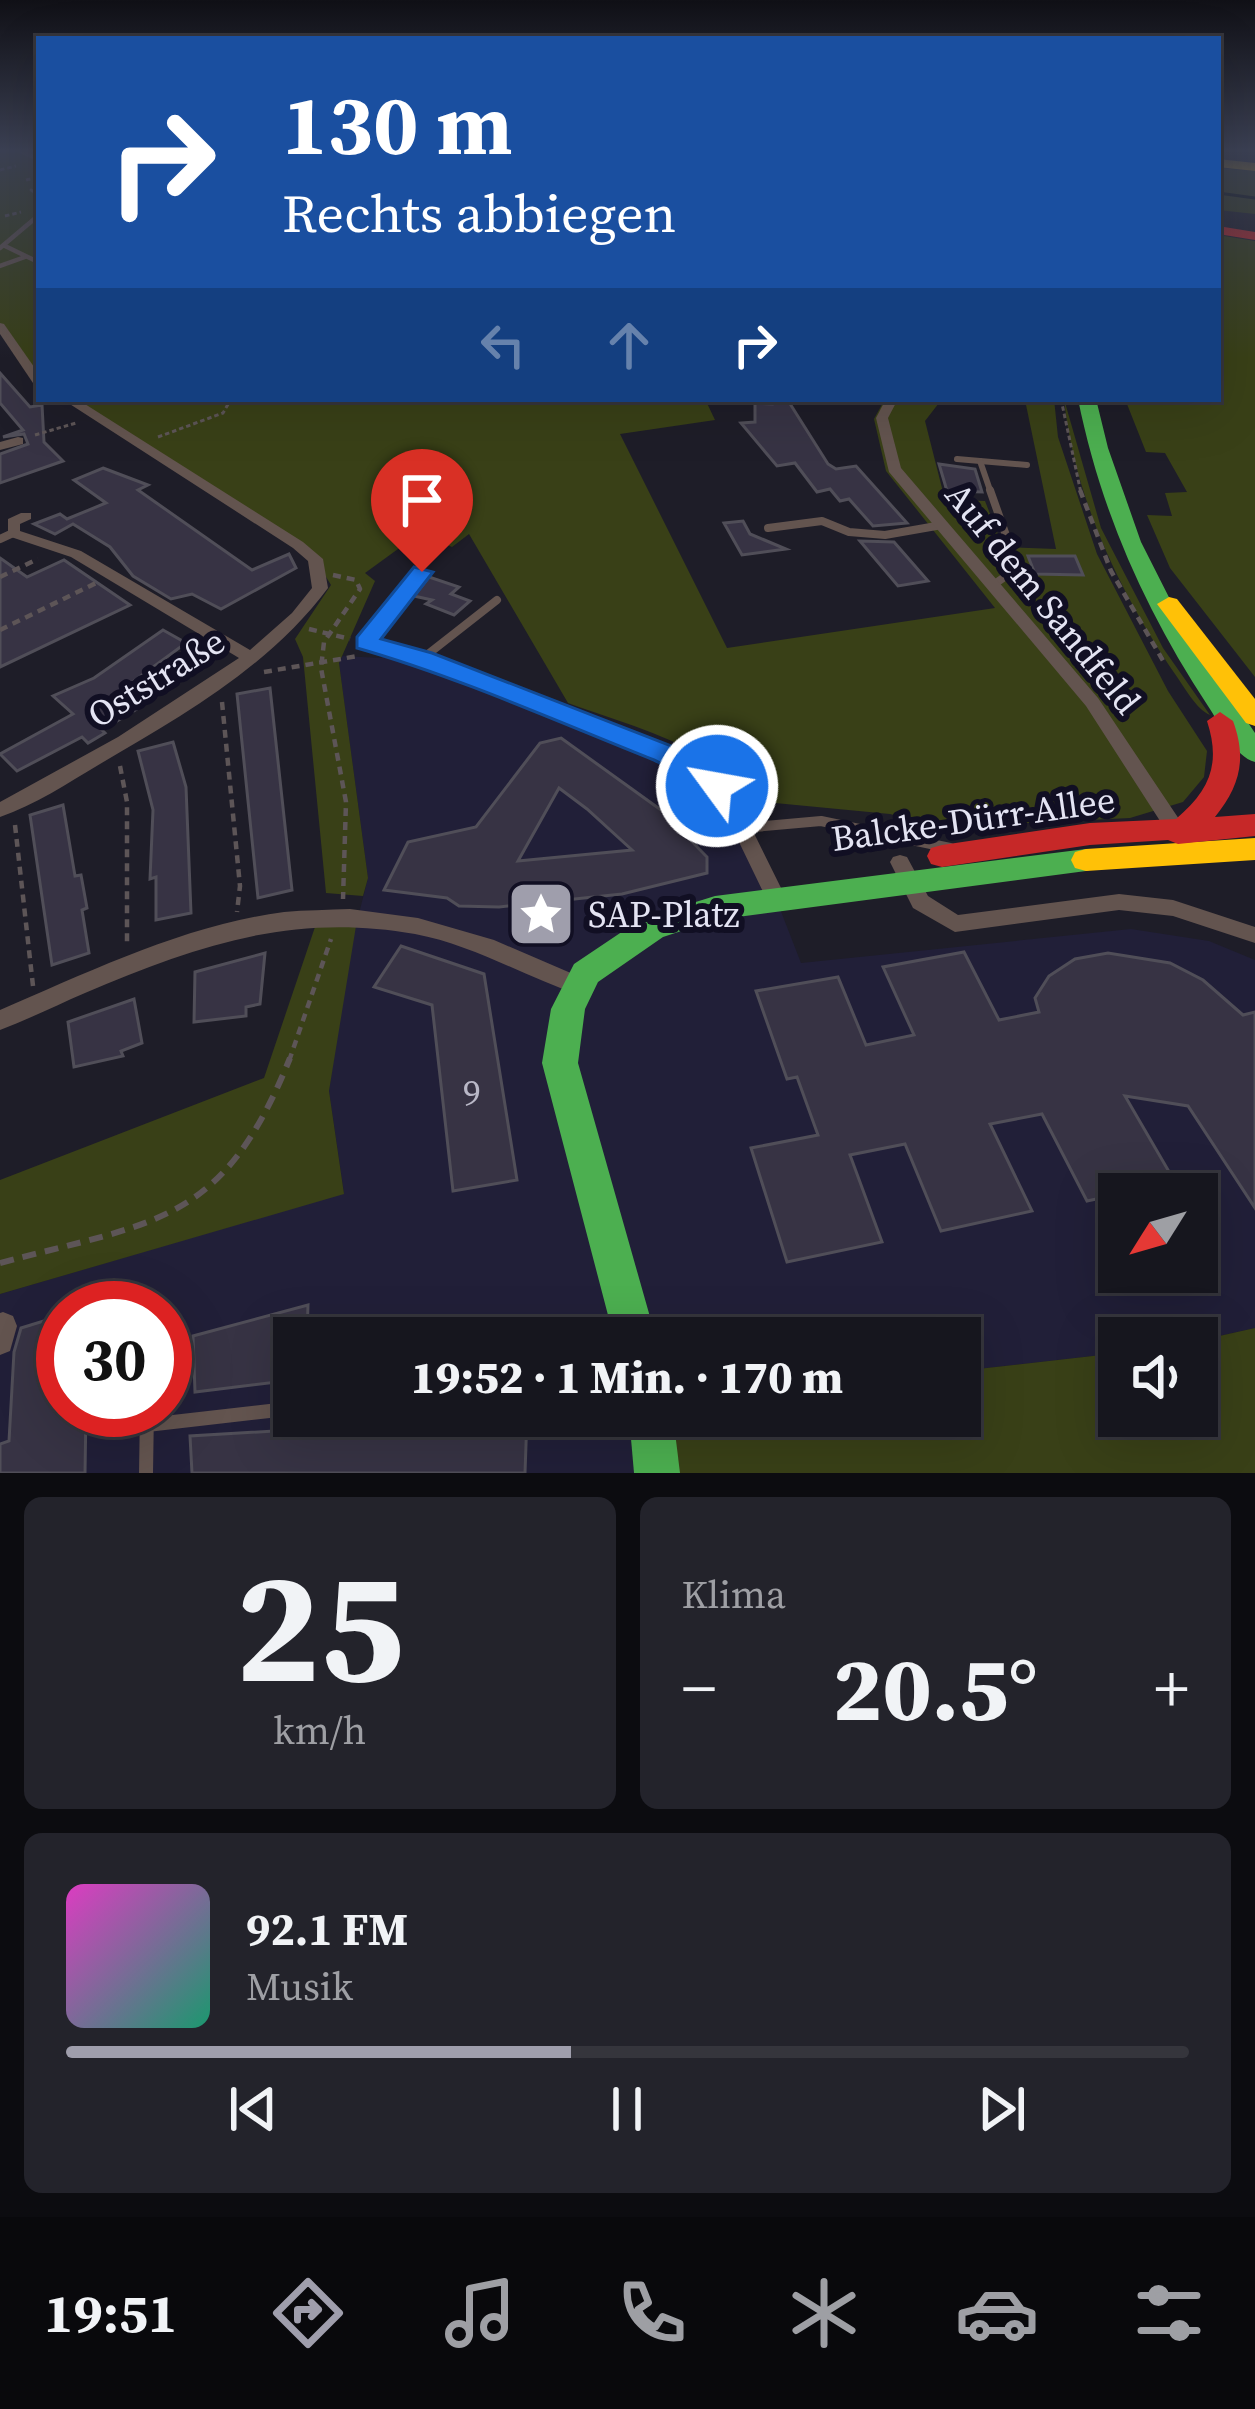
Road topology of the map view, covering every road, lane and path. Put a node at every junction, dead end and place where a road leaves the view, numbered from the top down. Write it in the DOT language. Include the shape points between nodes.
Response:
graph roads {
  1 [pos="32,221"];
  2 [pos="1221,230"];
  3 [pos="1255,236"];
  4 [pos="2,246"];
  5 [pos="0,266"];
  6 [pos="3,335"];
  7 [pos="36,379"];
  8 [pos="73,402"];
  9 [pos="230,402"];
  10 [pos="890,402"];
  11 [pos="1087,402"];
  12 [pos="97,416"];
  13 [pos="18,441"];
  14 [pos="136,445"];
  15 [pos="0,446"];
  16 [pos="957,459"];
  17 [pos="980,461"];
  18 [pos="1027,465"];
  19 [pos="26,516"];
  20 [pos="942,525"];
  21 [pos="768,527"];
  22 [pos="6,536"];
  23 [pos="60,549"];
  24 [pos="1133,558"];
  25 [pos="422,572"];
  26 [pos="112,575"];
  27 [pos="322,576"];
  28 [pos="0,577"];
  29 [pos="996,584"];
  30 [pos="497,600"];
  31 [pos="291,625"];
  32 [pos="0,630"];
  33 [pos="328,633"];
  34 [pos="1173,639"];
  35 [pos="366,642"];
  36 [pos="390,650"];
  37 [pos="322,658"];
  38 [pos="423,658"];
  39 [pos="256,665"];
  40 [pos="213,684"];
  41 [pos="1255,717"];
  42 [pos="109,747"];
  43 [pos="1255,753"];
  44 [pos="3,809"];
  45 [pos="1255,825"];
  46 [pos="743,828"];
  47 [pos="1178,833"];
  48 [pos="1255,849"];
  49 [pos="967,853"];
  50 [pos="903,870"];
  51 [pos="776,896"];
  52 [pos="237,910"];
  53 [pos="341,914"];
  54 [pos="1255,934"];
  55 [pos="127,948"];
  56 [pos="33,986"];
  57 [pos="579,986"];
  58 [pos="0,1020"];
  59 [pos="0,1263"];
  60 [pos="628,1317"];
  61 [pos="273,1410"];
  62 [pos="192,1415"];
  63 [pos="147,1437"];
  64 [pos="653,1437"];
  65 [pos="146,1473"];
  66 [pos="657,1473"];
  1 -- 4 [label="lane"];
  2 -- 3 [label="main road"];
  4 -- 5 [label="lane" via="29,259"];
  6 -- 7 [label="street"];
  8 -- 12 [label="street"];
  9 -- 14 [label="path" via="215,417"];
  10 -- 20 [label="street, Auf dem Sandfeld" via="882,418 894,469"];
  11 -- 24 [label="main road" via="1095,456"];
  12 -- 13 [label="path"];
  12 -- 14 [label="street"];
  13 -- 15 [label="street"];
  14 -- 27 [label="street" via="298,545"];
  16 -- 17 [label="lane"];
  17 -- 18 [label="lane"];
  17 -- 29 [label="lane" via="1014,559"];
  19 -- 22 [label="street"];
  20 -- 21 [label="lane" via="885,535 822,521"];
  20 -- 29 [label="street, Auf dem Sandfeld"];
  22 -- 23 [label="street"];
  23 -- 26 [label="street"];
  23 -- 28 [label="path"];
  24 -- 34 [label="main road"];
  24 -- 41 [label="main road"];
  25 -- 35 [label="lane"];
  26 -- 32 [label="path"];
  26 -- 39 [label="street"];
  27 -- 31 [label="street, Oststraße"];
  27 -- 33 [label="path" via="360,584 354,606"];
  29 -- 47 [label="street, Auf dem Sandfeld" via="1092,702"];
  30 -- 38 [label="lane"];
  31 -- 33 [label="path"];
  31 -- 39 [label="street, Oststraße"];
  33 -- 35 [label="path"];
  33 -- 37 [label="path"];
  34 -- 43 [label="main road"];
  34 -- 47 [label="main road" via="1233,756 1227,787"];
  35 -- 36 [label="street"];
  36 -- 37 [label="path" via="381,658"];
  36 -- 38 [label="street"];
  37 -- 39 [label="path"];
  37 -- 53 [label="path" via="348,819"];
  38 -- 46 [label="street" via="677,759 717,786"];
  39 -- 40 [label="street, Oststraße"];
  40 -- 42 [label="street, Oststraße"];
  40 -- 52 [label="path" via="221,687"];
  42 -- 44 [label="street, Oststraße"];
  42 -- 55 [label="path" via="127,802"];
  44 -- 56 [label="path" via="18,845"];
  45 -- 47 [label="main road, Balcke-Dürr-Allee"];
  46 -- 49 [label="lane" via="835,822"];
  46 -- 51 [label="street"];
  47 -- 49 [label="main road, Balcke-Dürr-Allee" via="1090,834"];
  48 -- 50 [label="main road, Balcke-Dürr-Allee"];
  49 -- 50 [label="main road, Balcke-Dürr-Allee"];
  50 -- 51 [label="main road, Balcke-Dürr-Allee"];
  50 -- 54 [label="street" via="928,910 955,924 1119,902 1173,908"];
  51 -- 57 [label="main road, Balcke-Dürr-Allee" via="646,931 593,965"];
  53 -- 57 [label="street" via="449,934"];
  53 -- 58 [label="street" via="207,934"];
  53 -- 59 [label="path" via="260,1126 228,1175 173,1214"];
  57 -- 60 [label="main road" via="565,1016 560,1063"];
  61 -- 62 [label="lane"];
  63 -- 65 [label="lane"];
  64 -- 66 [label="main road"];
}
